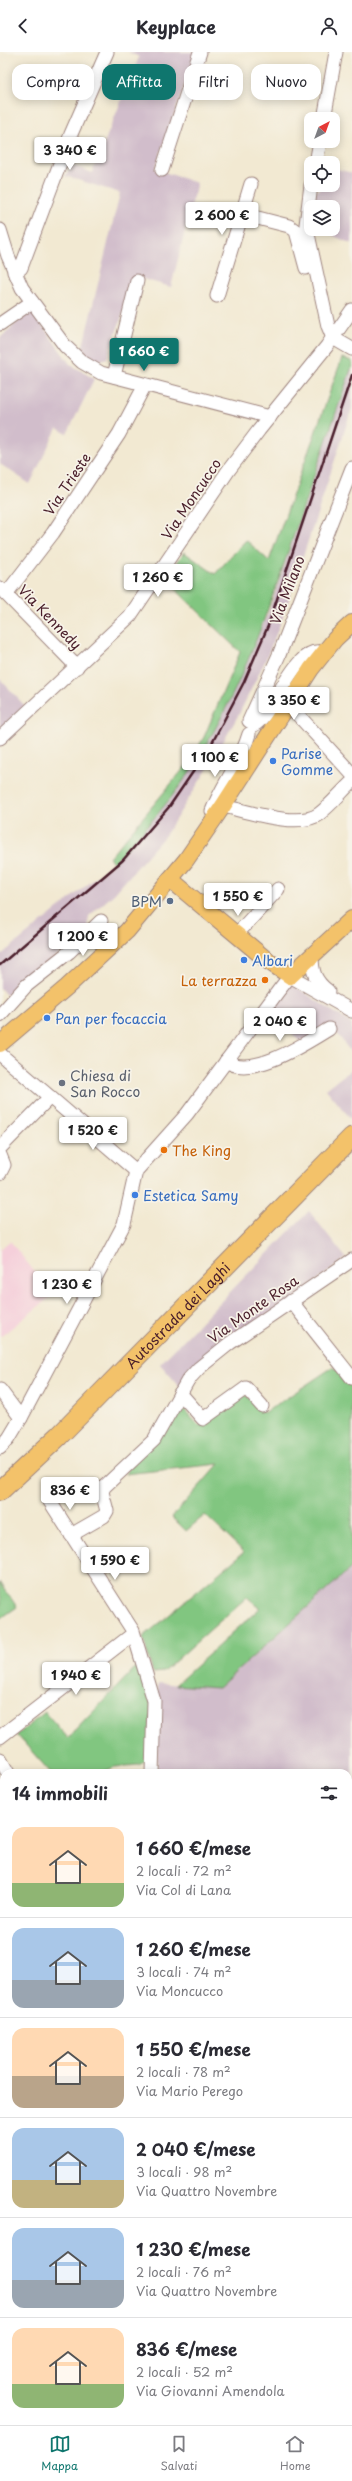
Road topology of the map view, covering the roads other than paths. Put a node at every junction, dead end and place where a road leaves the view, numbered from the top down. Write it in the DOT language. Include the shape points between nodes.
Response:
graph roads {
  1 [pos="107,52"];
  2 [pos="200,52"];
  3 [pos="336,52"];
  4 [pos="325,112"];
  5 [pos="162,170"];
  6 [pos="251,184"];
  7 [pos="310,192"];
  8 [pos="242,214"];
  9 [pos="0,230"];
  10 [pos="14,272"];
  11 [pos="138,281"];
  12 [pos="217,296"];
  13 [pos="32,302"];
  14 [pos="352,310"];
  15 [pos="0,324"];
  16 [pos="333,338"];
  17 [pos="349,348"];
  18 [pos="114,376"];
  19 [pos="145,385"];
  20 [pos="270,417"];
  21 [pos="352,468"];
  22 [pos="3,591"];
  23 [pos="352,623"];
  24 [pos="323,653"];
  25 [pos="77,667"];
  26 [pos="288,704"];
  27 [pos="251,726"];
  28 [pos="0,738"];
  29 [pos="352,774"];
  30 [pos="352,782"];
  31 [pos="219,812"];
  32 [pos="170,879"];
  33 [pos="278,889"];
  34 [pos="352,919"];
  35 [pos="101,921"];
  36 [pos="236,934"];
  37 [pos="312,956"];
  38 [pos="290,976"];
  39 [pos="351,1010"];
  40 [pos="0,1015"];
  41 [pos="329,1029"];
  42 [pos="0,1044"];
  43 [pos="0,1054"];
  44 [pos="226,1061"];
  45 [pos="50,1097"];
  46 [pos="352,1137"];
  47 [pos="0,1147"];
  48 [pos="352,1154"];
  49 [pos="0,1155"];
  50 [pos="136,1172"];
  51 [pos="0,1173"];
  52 [pos="352,1260"];
  53 [pos="291,1301"];
  54 [pos="352,1378"];
  55 [pos="0,1390"];
  56 [pos="180,1393"];
  57 [pos="262,1406"];
  58 [pos="21,1418"];
  59 [pos="0,1448"];
  60 [pos="0,1491"];
  61 [pos="49,1500"];
  62 [pos="0,1506"];
  63 [pos="71,1535"];
  64 [pos="132,1634"];
  65 [pos="0,1737"];
  66 [pos="0,1759"];
  67 [pos="6,1769"];
  68 [pos="152,1769"];
  1 -- 10 [label="street" via="71,134 21,268"];
  2 -- 5 [label="street"];
  3 -- 4 [label="street"];
  6 -- 8 [label="street"];
  7 -- 16 [label="street" via="306,225"];
  8 -- 12 [label="street"];
  8 -- 16 [label="street" via="289,226 296,231 322,329"];
  9 -- 10 [label="street"];
  10 -- 13 [label="street"];
  11 -- 18 [label="street"];
  13 -- 15 [label="street"];
  13 -- 18 [label="street" via="65,346 82,362 101,373"];
  14 -- 16 [label="street, Via Moncucco"];
  16 -- 17 [label="street"];
  16 -- 20 [label="street, Via Moncucco"];
  18 -- 19 [label="street"];
  19 -- 20 [label="street"];
  19 -- 22 [label="street, Via Trieste" via="119,434 53,533"];
  20 -- 25 [label="street, Via Moncucco" via="228,472 137,607"];
  21 -- 27 [label="street, Via Milano"];
  22 -- 25 [label="street, Via Kennedy"];
  23 -- 24 [label="main road"];
  24 -- 26 [label="main road"];
  24 -- 27 [label="street" via="310,653 301,661 259,722"];
  25 -- 28 [label="street, Via Moncucco"];
  26 -- 29 [label="street"];
  26 -- 31 [label="main road"];
  27 -- 31 [label="street" via="240,758 212,812"];
  30 -- 31 [label="street" via="319,814 304,819 287,820"];
  31 -- 32 [label="main road"];
  32 -- 36 [label="main road"];
  32 -- 42 [label="main road" via="127,931"];
  33 -- 36 [label="street"];
  34 -- 37 [label="main road"];
  35 -- 40 [label="street" via="69,952 26,986"];
  36 -- 38 [label="main road"];
  37 -- 38 [label="main road"];
  37 -- 39 [label="street" via="315,979"];
  38 -- 39 [label="street"];
  38 -- 44 [label="street"];
  41 -- 44 [label="street" via="263,1063 243,1066 231,1065"];
  43 -- 45 [label="street"];
  44 -- 50 [label="street" via="187,1114"];
  45 -- 47 [label="street"];
  45 -- 50 [label="street"];
  46 -- 60 [label="highway, Autostrada dei Laghi" via="59,1436"];
  48 -- 62 [label="highway, Autostrada dei Laghi" via="65,1446"];
  49 -- 51 [label="street" via="4,1165"];
  50 -- 58 [label="street" via="124,1224"];
  52 -- 53 [label="street, Via Monte Rosa"];
  53 -- 54 [label="street"];
  53 -- 56 [label="street, Via Monte Rosa" via="210,1359 188,1380"];
  55 -- 58 [label="street"];
  56 -- 57 [label="street" via="203,1419 246,1388"];
  56 -- 63 [label="street, Via Monte Rosa" via="154,1440 104,1486 102,1492 107,1511 104,1516"];
  58 -- 59 [label="street"];
  61 -- 63 [label="street"];
  63 -- 64 [label="street" via="133,1631"];
  64 -- 65 [label="street" via="77,1680"];
  64 -- 68 [label="street" via="140,1649 154,1701"];
  66 -- 67 [label="street"];
}
